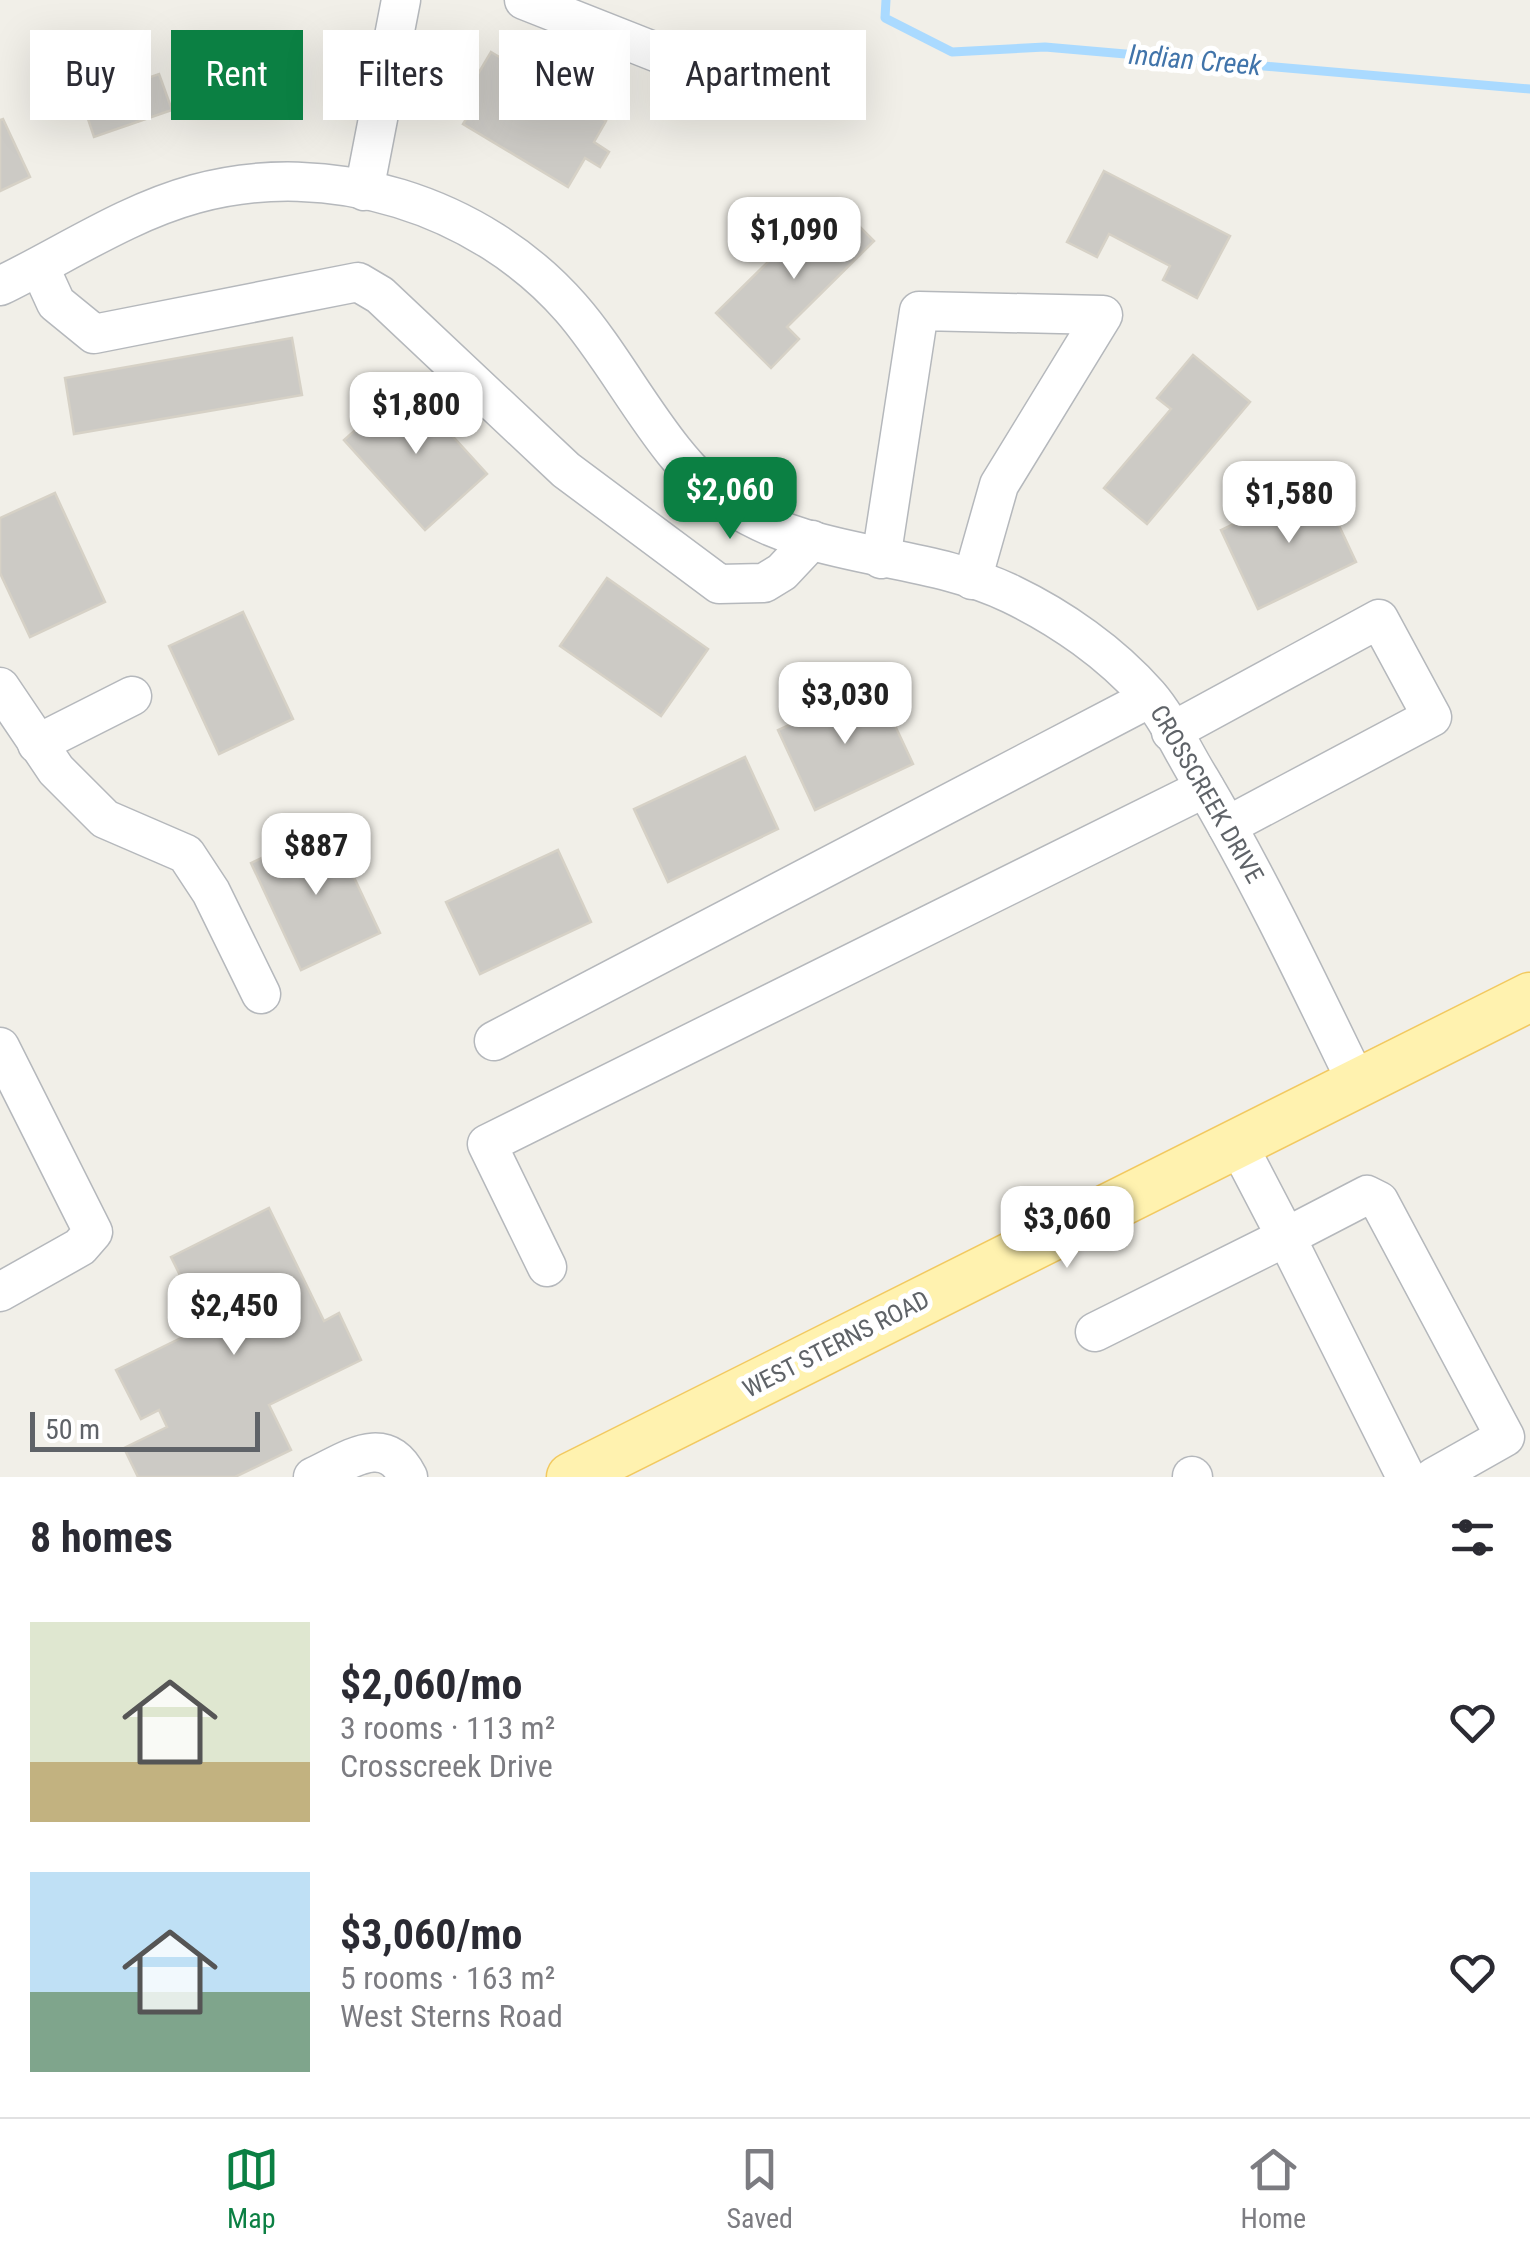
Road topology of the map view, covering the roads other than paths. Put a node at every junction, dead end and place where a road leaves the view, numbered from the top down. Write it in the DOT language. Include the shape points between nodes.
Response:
graph roads {
  1 [pos="400,0"];
  2 [pos="524,0"];
  3 [pos="650,49"];
  4 [pos="364,190"];
  5 [pos="40,268"];
  6 [pos="0,286"];
  7 [pos="812,540"];
  8 [pos="881,560"];
  9 [pos="972,580"];
  10 [pos="0,688"];
  11 [pos="132,696"];
  12 [pos="1150,698"];
  13 [pos="1171,732"];
  14 [pos="37,744"];
  15 [pos="1205,788"];
  16 [pos="1227,826"];
  17 [pos="261,994"];
  18 [pos="1530,997"];
  19 [pos="494,1041"];
  20 [pos="0,1047"];
  21 [pos="1357,1083"];
  22 [pos="1238,1143"];
  23 [pos="1286,1237"];
  24 [pos="547,1267"];
  25 [pos="0,1292"];
  26 [pos="1095,1332"];
  27 [pos="313,1477"];
  28 [pos="408,1477"];
  29 [pos="570,1477"];
  30 [pos="1406,1477"];
  31 [pos="1434,1477"];
  1 -- 4 [label="street"];
  2 -- 3 [label="street"];
  4 -- 5 [label="street, CROSSCREEK DRIVE" via="256,184 195,194 128,220"];
  4 -- 7 [label="street, CROSSCREEK DRIVE" via="451,215 504,246 571,307 681,455 728,504"];
  5 -- 6 [label="street, CROSSCREEK DRIVE"];
  5 -- 7 [label="street" via="56,303 94,334 358,282 380,294 566,470 720,584 764,583"];
  7 -- 8 [label="street, CROSSCREEK DRIVE"];
  8 -- 9 [label="street, CROSSCREEK DRIVE"];
  8 -- 9 [label="street" via="919,311 1103,315 999,485"];
  9 -- 12 [label="street, CROSSCREEK DRIVE" via="1010,593 1071,629"];
  10 -- 14 [label="street"];
  11 -- 14 [label="street"];
  12 -- 13 [label="street, CROSSCREEK DRIVE"];
  12 -- 19 [label="street"];
  13 -- 15 [label="street, CROSSCREEK DRIVE"];
  13 -- 16 [label="street" via="1379,619 1432,717"];
  14 -- 17 [label="street" via="104,819 186,854"];
  15 -- 16 [label="street, CROSSCREEK DRIVE"];
  15 -- 24 [label="street" via="487,1144"];
  16 -- 21 [label="street, CROSSCREEK DRIVE"];
  18 -- 21 [label="main road, WEST STERNS ROAD"];
  20 -- 25 [label="street" via="93,1232 80,1247"];
  21 -- 22 [label="main road, WEST STERNS ROAD"];
  22 -- 23 [label="street"];
  22 -- 29 [label="main road, WEST STERNS ROAD"];
  23 -- 26 [label="street"];
  23 -- 30 [label="street"];
  23 -- 31 [label="street" via="1368,1195 1379,1201 1505,1438"];
  27 -- 28 [label="street" via="383,1450"];
}
